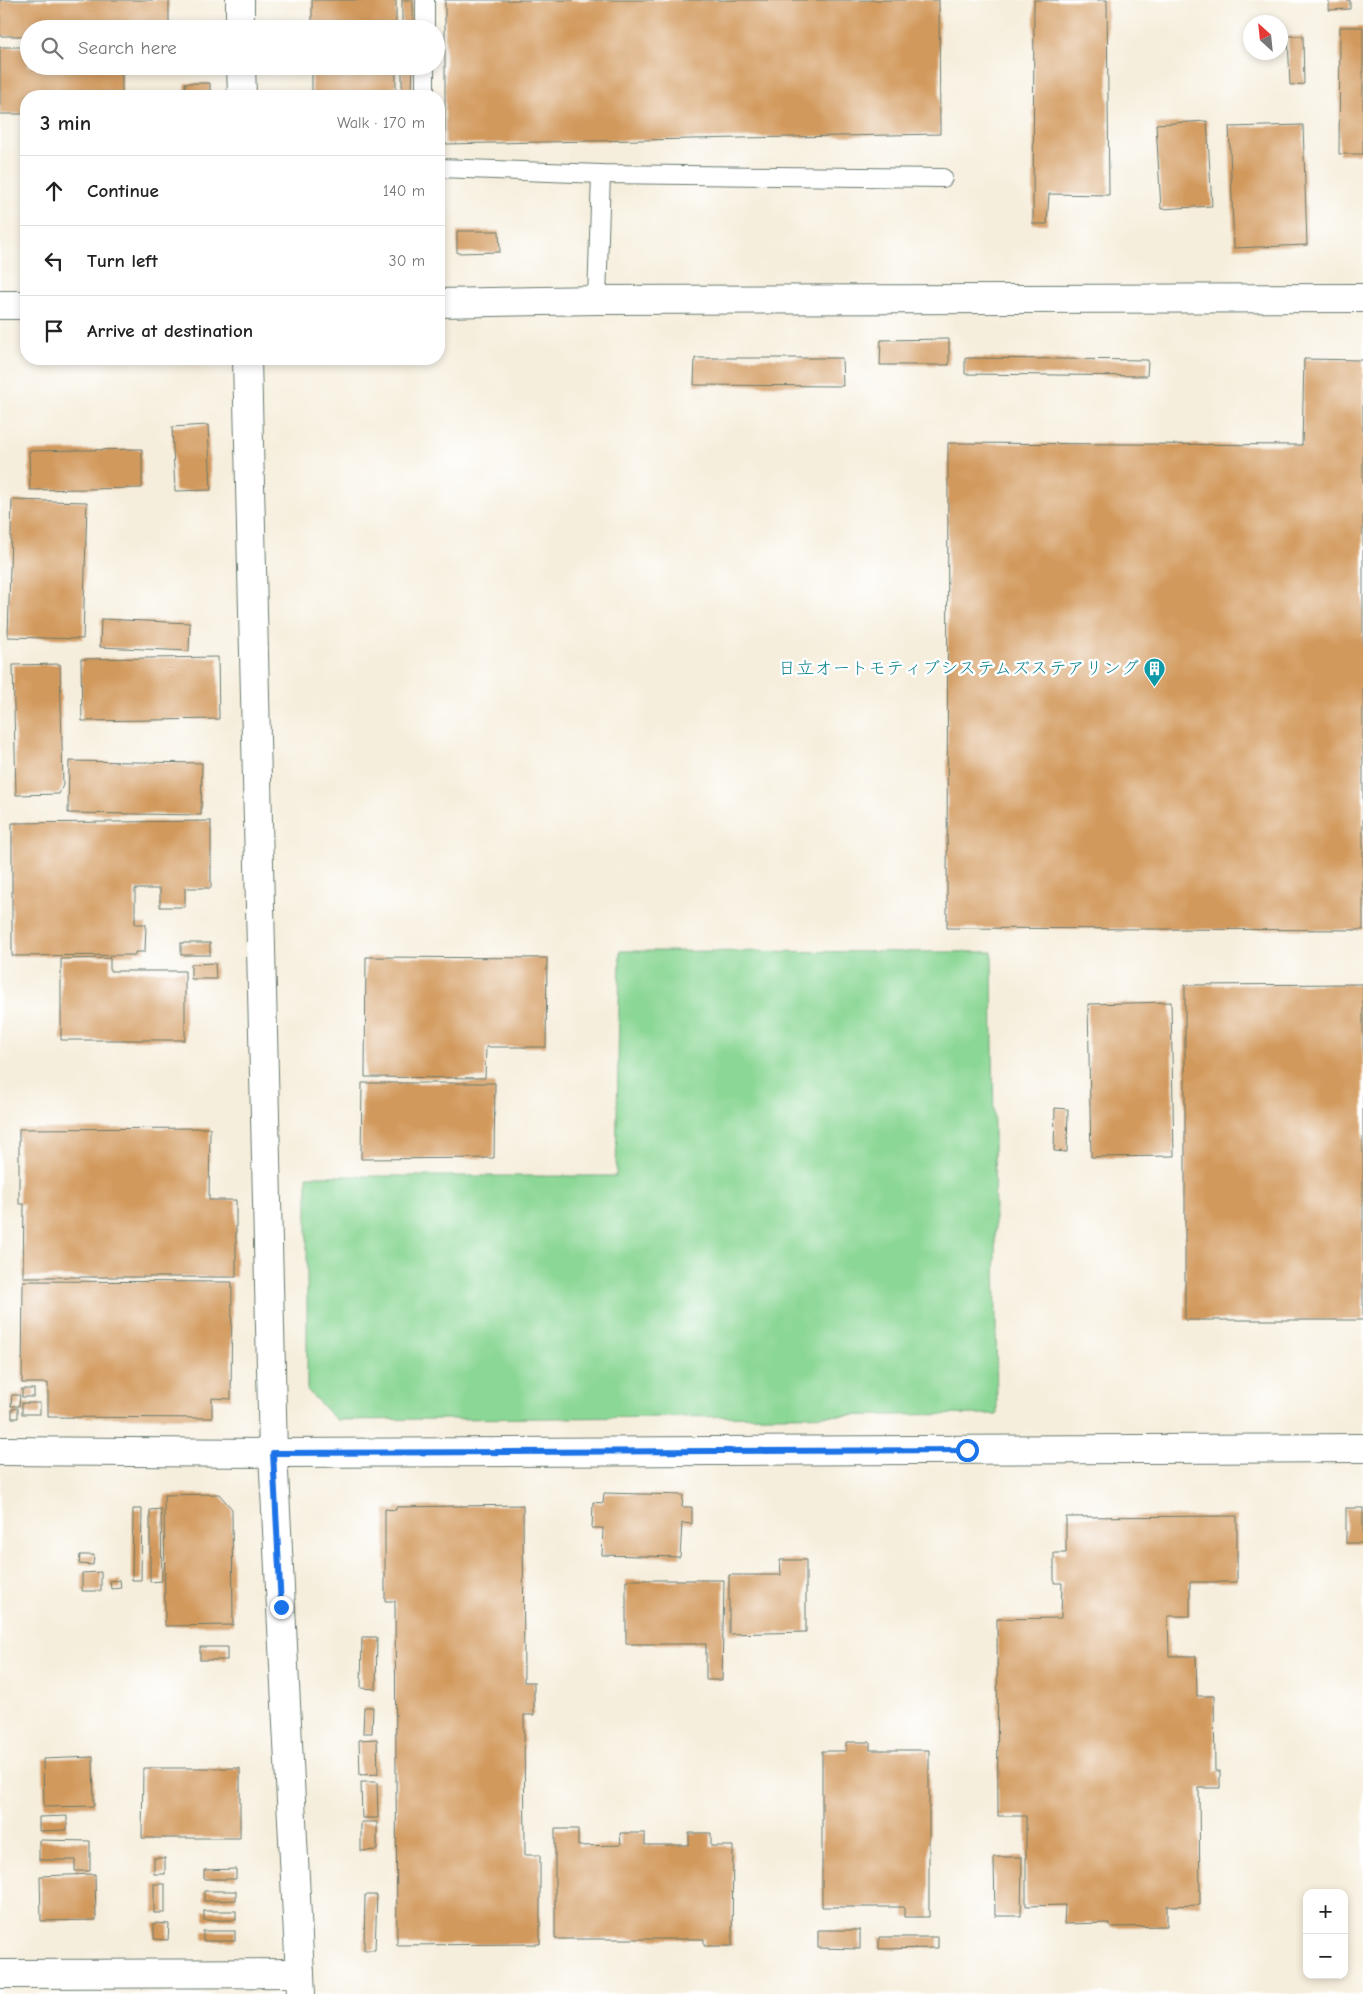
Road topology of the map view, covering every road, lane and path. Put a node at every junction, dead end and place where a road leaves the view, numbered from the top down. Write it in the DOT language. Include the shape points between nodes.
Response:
graph roads {
  1 [pos="240,0"];
  2 [pos="424,0"];
  3 [pos="240,20"];
  4 [pos="424,20"];
  5 [pos="241,75"];
  6 [pos="425,75"];
  7 [pos="242,90"];
  8 [pos="425,90"];
  9 [pos="445,168"];
  10 [pos="601,174"];
  11 [pos="943,178"];
  12 [pos="1363,298"];
  13 [pos="597,300"];
  14 [pos="445,303"];
  15 [pos="0,305"];
  16 [pos="20,305"];
  17 [pos="247,365"];
  18 [pos="1363,1448"];
  19 [pos="0,1451"];
  20 [pos="273,1453"];
  21 [pos="0,1974"];
  22 [pos="300,1983"];
  1 -- 3 [label="street"];
  2 -- 4 [label="lane"];
  5 -- 7 [label="street"];
  6 -- 8 [label="lane"];
  9 -- 10 [label="lane"];
  10 -- 11 [label="lane"];
  10 -- 13 [label="lane"];
  12 -- 13 [label="street"];
  13 -- 14 [label="street"];
  15 -- 16 [label="street"];
  17 -- 20 [label="street"];
  18 -- 20 [label="street"];
  19 -- 20 [label="street"];
  20 -- 22 [label="street"];
  21 -- 22 [label="street"];
}
